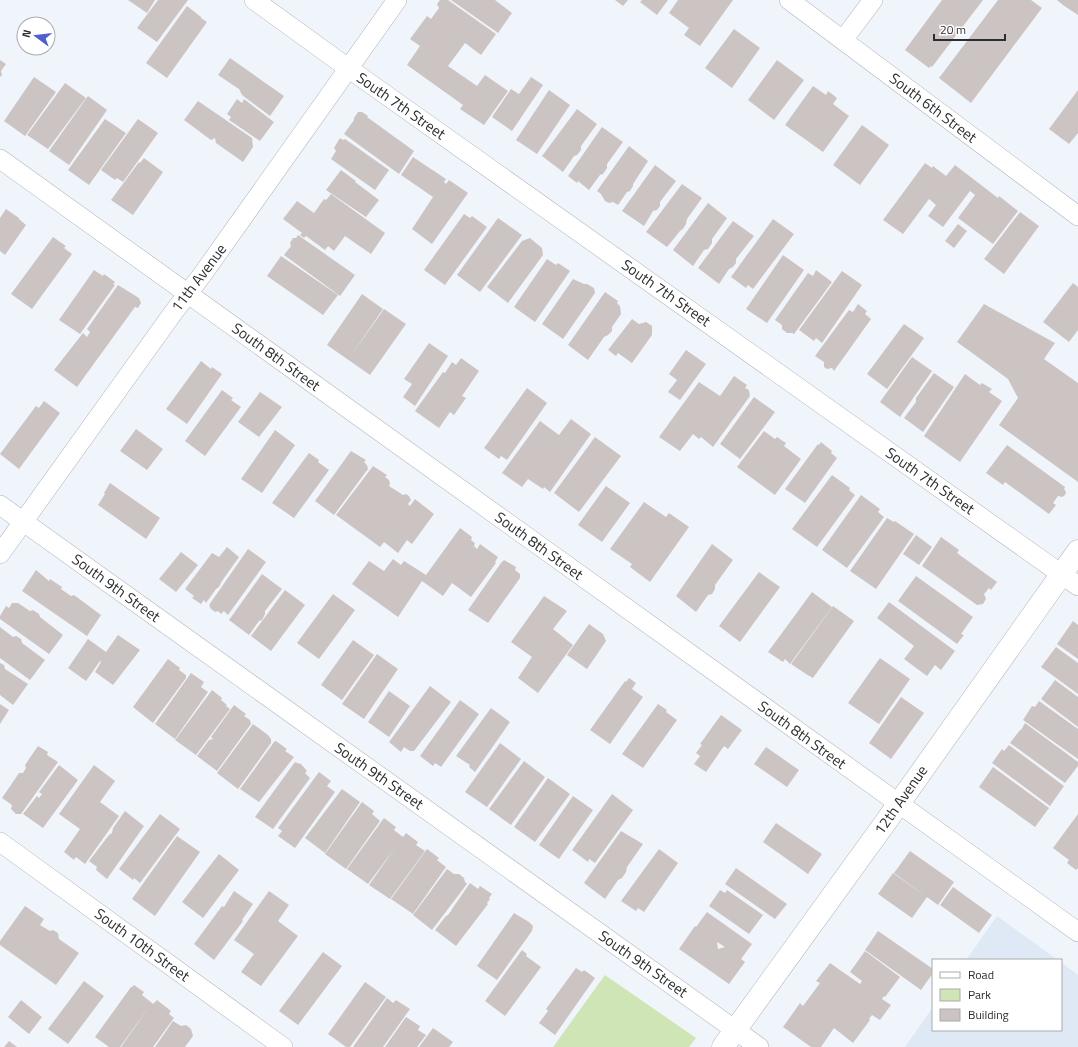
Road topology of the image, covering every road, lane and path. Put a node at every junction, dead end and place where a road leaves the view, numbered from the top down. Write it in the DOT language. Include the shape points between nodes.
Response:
graph roads {
  1 [pos="254,0"];
  2 [pos="397,0"];
  3 [pos="789,0"];
  4 [pos="873,0"];
  5 [pos="843,40"];
  6 [pos="348,68"];
  7 [pos="0,159"];
  8 [pos="1078,216"];
  9 [pos="188,294"];
  10 [pos="0,505"];
  11 [pos="24,522"];
  12 [pos="1078,551"];
  13 [pos="0,554"];
  14 [pos="1070,580"];
  15 [pos="899,804"];
  16 [pos="0,842"];
  17 [pos="1078,932"];
  18 [pos="735,1029"];
  19 [pos="283,1047"];
  20 [pos="723,1047"];
  21 [pos="759,1047"];
  1 -- 6 [label="street, South 7th Street"];
  2 -- 6 [label="street, 11th Avenue"];
  3 -- 5 [label="street, South 6th Street"];
  4 -- 5 [label="street"];
  5 -- 8 [label="street, South 6th Street"];
  6 -- 9 [label="street, 11th Avenue"];
  6 -- 14 [label="street, South 7th Street"];
  7 -- 9 [label="street, South 8th Street"];
  9 -- 11 [label="street, 11th Avenue"];
  9 -- 15 [label="street, South 8th Street"];
  10 -- 11 [label="street, South 9th Street"];
  11 -- 13 [label="street, 11th Avenue"];
  11 -- 18 [label="street, South 9th Street"];
  12 -- 14 [label="street, 12th Avenue"];
  14 -- 15 [label="street, 12th Avenue"];
  15 -- 17 [label="street, South 8th Street"];
  15 -- 18 [label="street, 12th Avenue"];
  16 -- 19 [label="street, South 10th Street"];
  18 -- 20 [label="street, 12th Avenue"];
  18 -- 21 [label="street, South 9th Street"];
}
